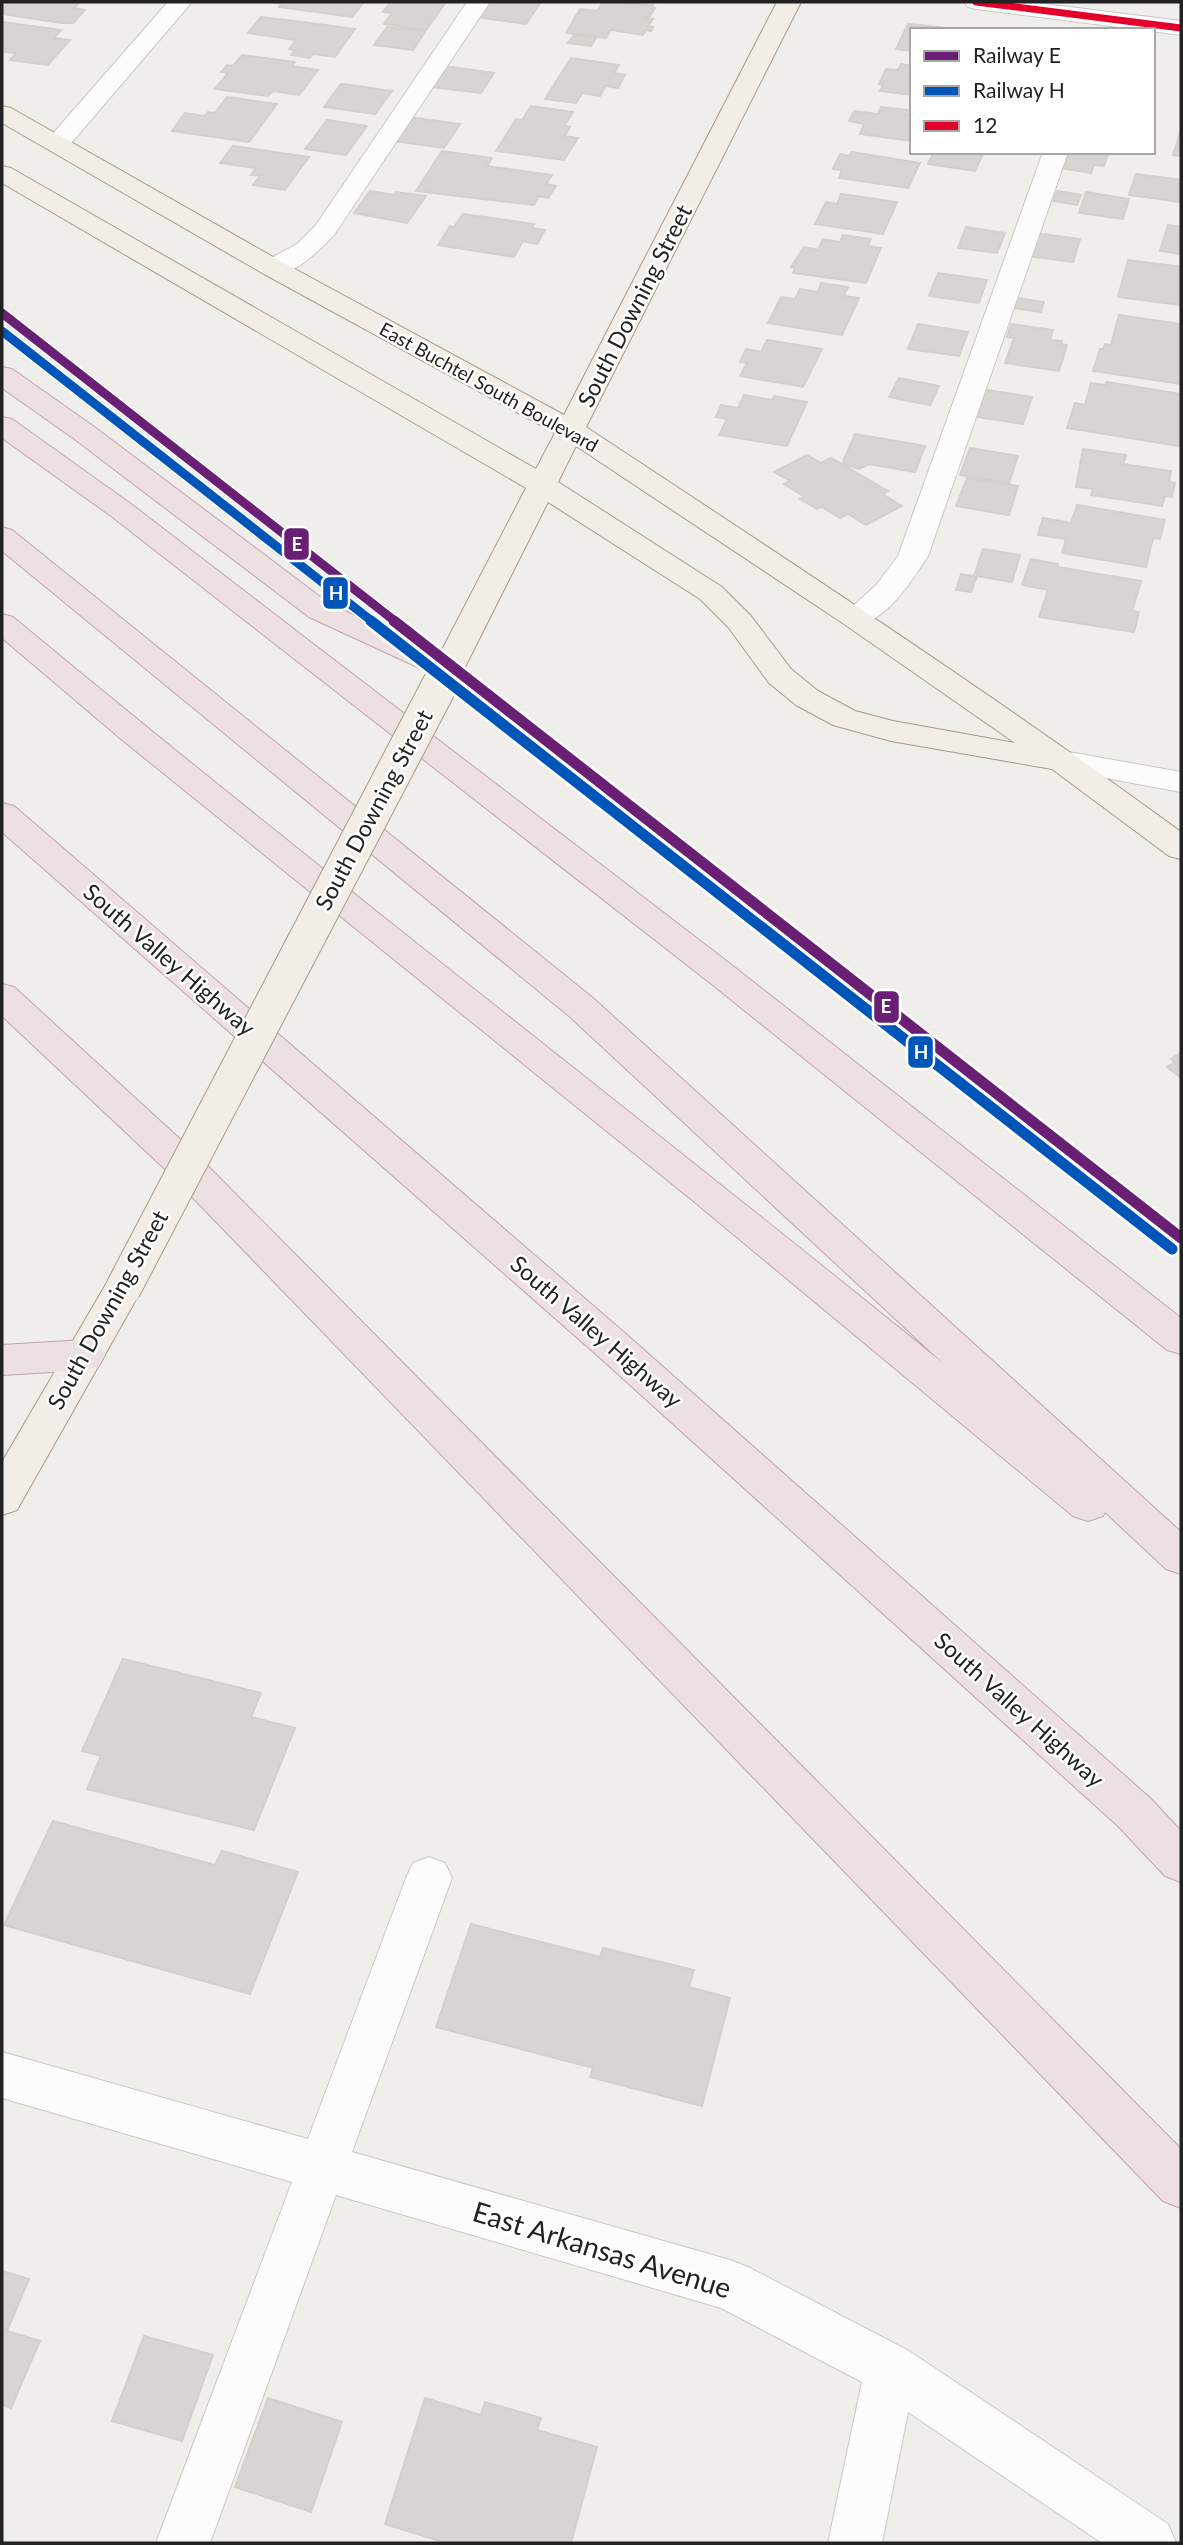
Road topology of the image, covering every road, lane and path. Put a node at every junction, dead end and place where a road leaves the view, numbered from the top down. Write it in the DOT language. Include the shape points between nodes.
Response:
graph roads {
  1 [pos="180,2"];
  2 [pos="478,2"];
  3 [pos="789,2"];
  4 [pos="976,2"];
  5 [pos="1103,17"];
  6 [pos="1181,28"];
  7 [pos="2,113"];
  8 [pos="58,143"];
  9 [pos="1055,154"];
  10 [pos="2,173"];
  11 [pos="273,268"];
  12 [pos="2,375"];
  13 [pos="2,425"];
  14 [pos="572,430"];
  15 [pos="542,485"];
  16 [pos="2,536"];
  17 [pos="855,618"];
  18 [pos="2,623"];
  19 [pos="448,669"];
  20 [pos="1063,761"];
  21 [pos="1181,782"];
  22 [pos="2,814"];
  23 [pos="1181,848"];
  24 [pos="2,996"];
  25 [pos="1181,1339"];
  26 [pos="85,1355"];
  27 [pos="2,1360"];
  28 [pos="2,1498"];
  29 [pos="1181,1557"];
  30 [pos="1181,1581"];
  31 [pos="1181,1862"];
  32 [pos="429,1878"];
  33 [pos="2,2075"];
  34 [pos="320,2167"];
  35 [pos="1181,2184"];
  36 [pos="891,2369"];
  37 [pos="183,2543"];
  38 [pos="855,2543"];
  39 [pos="1149,2543"];
  1 -- 8 [label="street"];
  2 -- 11 [label="street" via="324,230 306,250"];
  3 -- 14 [label="main road, South Downing Street"];
  4 -- 5 [label="street"];
  5 -- 6 [label="street"];
  7 -- 8 [label="main road, East Buchtel South Boulevard"];
  8 -- 11 [label="main road, East Buchtel South Boulevard"];
  9 -- 17 [label="street" via="913,555 882,598"];
  10 -- 15 [label="main road, East Buchtel South Boulevard"];
  11 -- 14 [label="main road, East Buchtel South Boulevard"];
  12 -- 19 [label="highway" via="320,611"];
  13 -- 25 [label="highway" via="132,518 721,974"];
  14 -- 15 [label="main road, South Downing Street"];
  14 -- 17 [label="main road, East Buchtel South Boulevard"];
  15 -- 19 [label="main road, South Downing Street"];
  15 -- 20 [label="main road, East Buchtel South Boulevard" via="711,593 740,622 780,676 807,698 844,718 891,731"];
  16 -- 29 [label="highway" via="581,1007"];
  17 -- 20 [label="main road, East Buchtel South Boulevard"];
  18 -- 30 [label="highway" via="705,1189"];
  19 -- 26 [label="main road, South Downing Street, bridge"];
  20 -- 21 [label="street"];
  20 -- 23 [label="main road, East Buchtel South Boulevard"];
  22 -- 31 [label="highway, South Valley Highway" via="623,1355 1134,1812"];
  24 -- 35 [label="highway" via="180,1161"];
  26 -- 27 [label="highway"];
  26 -- 28 [label="main road, South Downing Street"];
  32 -- 34 [label="street"];
  33 -- 34 [label="street, East Arkansas Avenue"];
  34 -- 36 [label="street, East Arkansas Avenue" via="730,2285"];
  34 -- 37 [label="street"];
  36 -- 38 [label="street"];
  36 -- 39 [label="street, East Arkansas Avenue"];
}
